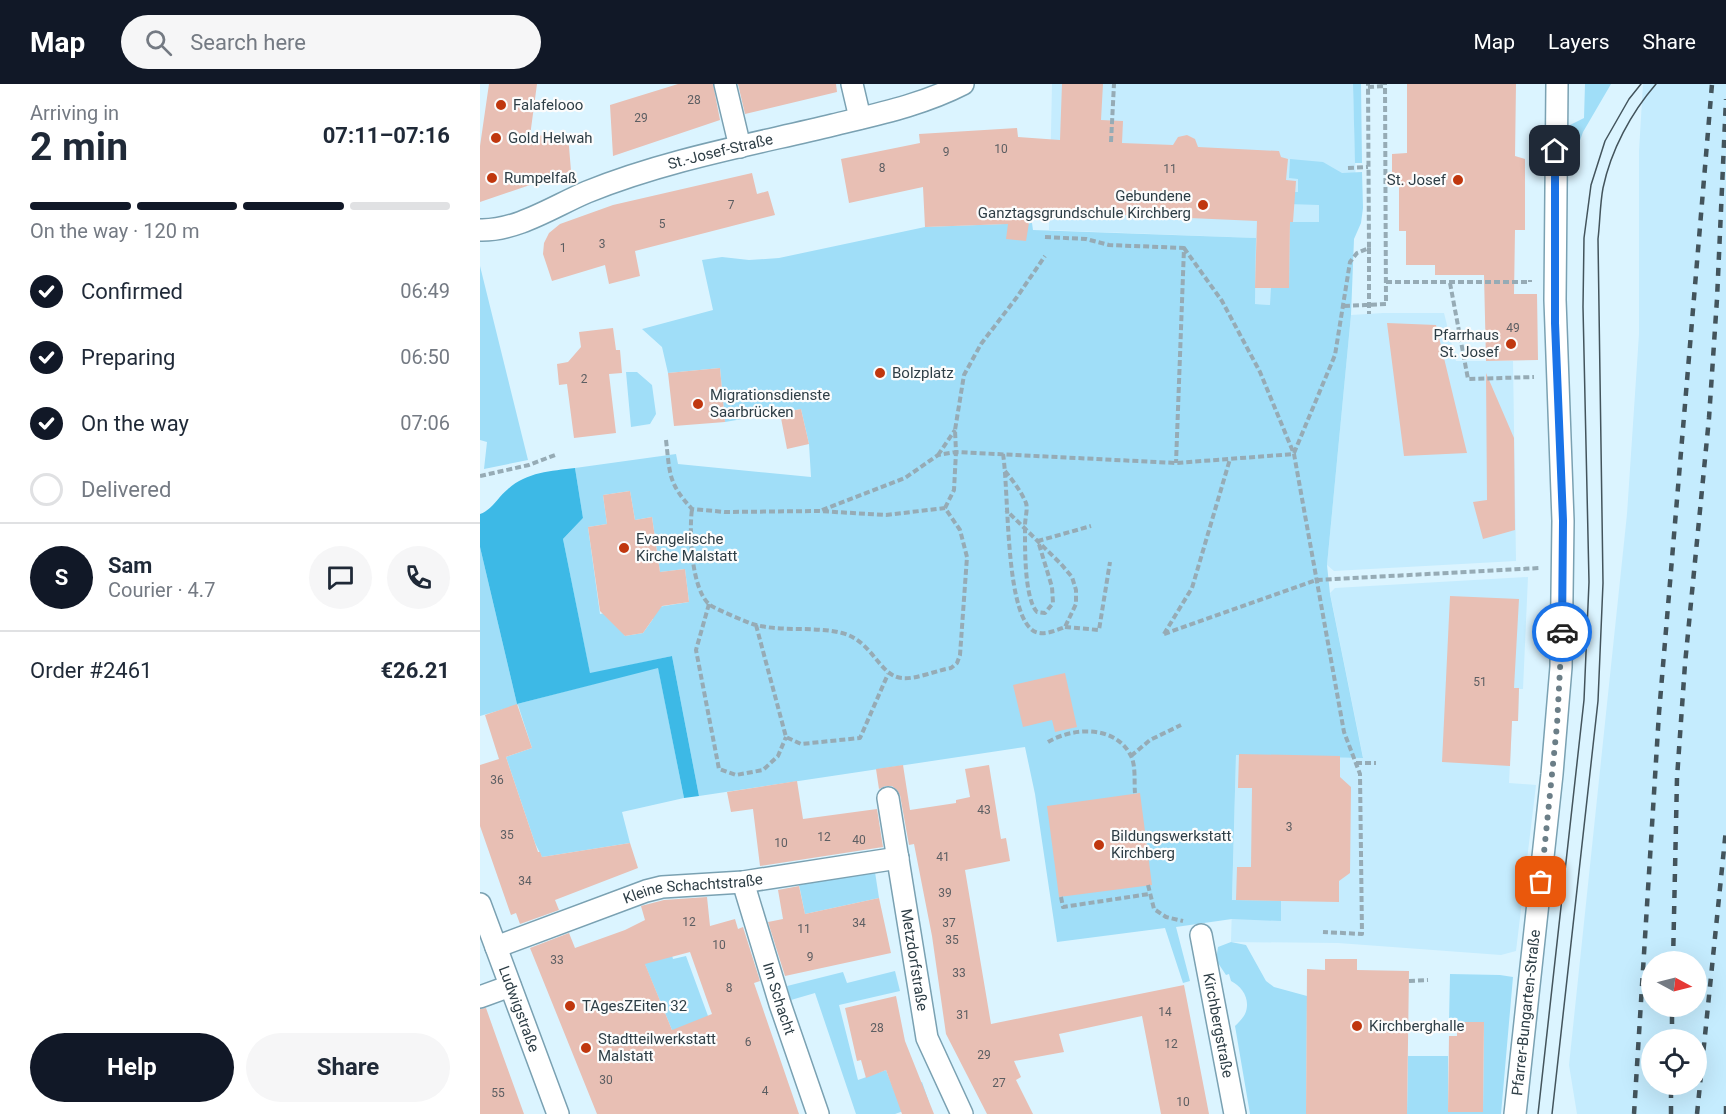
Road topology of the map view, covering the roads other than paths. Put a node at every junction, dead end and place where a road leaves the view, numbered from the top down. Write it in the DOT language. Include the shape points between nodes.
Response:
graph roads {
  1 [pos="725,84"];
  2 [pos="852,84"];
  3 [pos="963,84"];
  4 [pos="1557,84"];
  5 [pos="860,118"];
  6 [pos="740,147"];
  7 [pos="480,230"];
  8 [pos="888,798"];
  9 [pos="898,858"];
  10 [pos="743,882"];
  11 [pos="480,904"];
  12 [pos="1194,928"];
  13 [pos="496,947"];
  14 [pos="510,986"];
  15 [pos="480,997"];
  16 [pos="558,1114"];
  17 [pos="818,1114"];
  18 [pos="962,1114"];
  19 [pos="1235,1114"];
  20 [pos="1515,1114"];
  1 -- 6 [label="street"];
  2 -- 5 [label="street"];
  3 -- 5 [label="street, St.-Josef-Straße" via="917,104"];
  4 -- 20 [label="street, Pfarrer-Bungarten-Straße" via="1557,377 1563,521 1561,667"];
  5 -- 6 [label="street, St.-Josef-Straße"];
  6 -- 7 [label="street, St.-Josef-Straße" via="650,169 519,223"];
  8 -- 9 [label="street, Metzdorfstraße"];
  9 -- 10 [label="street, Kleine Schachtstraße"];
  9 -- 18 [label="street, Metzdorfstraße" via="927,1038"];
  10 -- 13 [label="street, Kleine Schachtstraße" via="654,889"];
  10 -- 17 [label="street, Im Schacht"];
  11 -- 13 [label="street, Ludwigstraße"];
  12 -- 19 [label="street, Kirchbergstraße"];
  13 -- 14 [label="street, Ludwigstraße"];
  14 -- 15 [label="street"];
  14 -- 16 [label="street, Ludwigstraße"];
}
